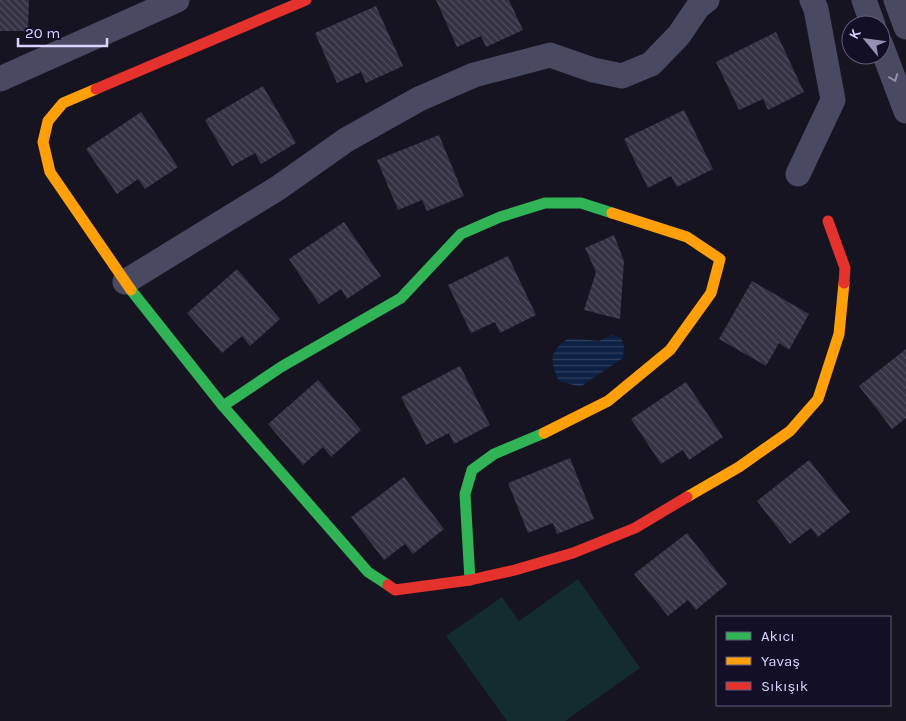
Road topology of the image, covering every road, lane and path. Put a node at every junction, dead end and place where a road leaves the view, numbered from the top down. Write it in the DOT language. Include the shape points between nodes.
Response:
graph roads {
  1 [pos="177,0"];
  2 [pos="306,0"];
  3 [pos="707,0"];
  4 [pos="812,0"];
  5 [pos="864,0"];
  6 [pos="896,0"];
  7 [pos="869,15"];
  8 [pos="906,26"];
  9 [pos="889,65"];
  10 [pos="0,79"];
  11 [pos="906,111"];
  12 [pos="798,174"];
  13 [pos="828,221"];
  14 [pos="125,282"];
  15 [pos="223,406"];
  16 [pos="470,580"];
  1 -- 10 [label="street"];
  2 -- 14 [label="street" via="63,103 48,121 43,142 50,172"];
  3 -- 14 [label="street" via="651,64 622,76 550,55 474,75 419,99 346,140 278,188"];
  4 -- 12 [label="street" via="833,100"];
  5 -- 7 [label="street"];
  6 -- 8 [label="street"];
  9 -- 11 [label="street, one-way"];
  13 -- 16 [label="street" via="845,268 839,334 818,400 790,431 739,467 635,528 573,554"];
  14 -- 15 [label="street"];
  15 -- 16 [label="street" via="368,572 396,590"];
  15 -- 16 [label="street" via="281,367 401,298 461,234 545,203 590,205 687,237 720,259 711,294 670,350 608,401 537,437 494,454 472,470 466,494"];
}
